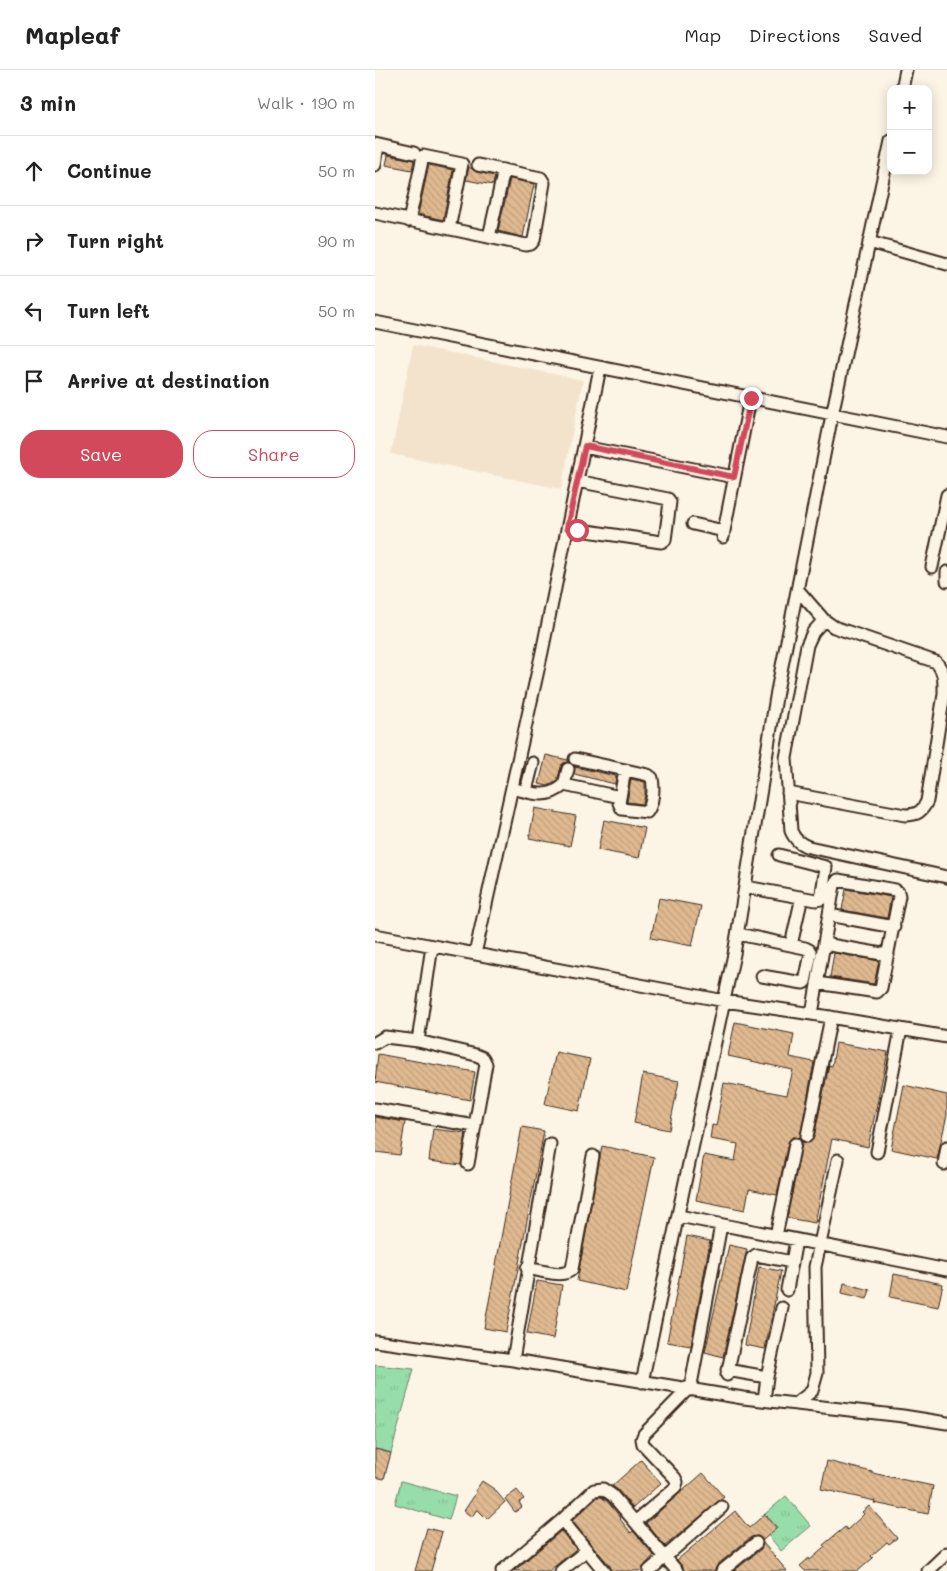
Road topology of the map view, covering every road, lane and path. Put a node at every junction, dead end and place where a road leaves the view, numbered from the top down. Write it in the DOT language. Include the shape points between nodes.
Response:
graph roads {
  1 [pos="906,70"];
  2 [pos="903,85"];
  3 [pos="377,144"];
  4 [pos="414,153"];
  5 [pos="887,159"];
  6 [pos="375,165"];
  7 [pos="478,165"];
  8 [pos="504,170"];
  9 [pos="375,213"];
  10 [pos="409,220"];
  11 [pos="449,229"];
  12 [pos="489,238"];
  13 [pos="869,242"];
  14 [pos="947,264"];
  15 [pos="375,322"];
  16 [pos="600,368"];
  17 [pos="751,398"];
  18 [pos="833,415"];
  19 [pos="947,437"];
  20 [pos="585,446"];
  21 [pos="734,477"];
  22 [pos="577,481"];
  23 [pos="947,495"];
  24 [pos="693,524"];
  25 [pos="567,528"];
  26 [pos="932,567"];
  27 [pos="947,572"];
  28 [pos="947,581"];
  29 [pos="798,590"];
  30 [pos="824,620"];
  31 [pos="575,759"];
  32 [pos="533,763"];
  33 [pos="568,769"];
  34 [pos="625,770"];
  35 [pos="564,786"];
  36 [pos="512,788"];
  37 [pos="526,791"];
  38 [pos="788,793"];
  39 [pos="620,797"];
  40 [pos="779,855"];
  41 [pos="947,877"];
  42 [pos="745,887"];
  43 [pos="802,897"];
  44 [pos="829,915"];
  45 [pos="893,926"];
  46 [pos="738,934"];
  47 [pos="375,935"];
  48 [pos="824,944"];
  49 [pos="791,945"];
  50 [pos="432,946"];
  51 [pos="475,954"];
  52 [pos="888,955"];
  53 [pos="762,976"];
  54 [pos="817,983"];
  55 [pos="725,1001"];
  56 [pos="812,1014"];
  57 [pos="831,1017"];
  58 [pos="901,1029"];
  59 [pos="947,1037"];
  60 [pos="418,1041"];
  61 [pos="375,1042"];
  62 [pos="375,1109"];
  63 [pos="475,1126"];
  64 [pos="807,1136"];
  65 [pos="550,1144"];
  66 [pos="795,1144"];
  67 [pos="947,1148"];
  68 [pos="877,1152"];
  69 [pos="593,1156"];
  70 [pos="837,1160"];
  71 [pos="468,1164"];
  72 [pos="944,1164"];
  73 [pos="679,1216"];
  74 [pos="721,1225"];
  75 [pos="776,1236"];
  76 [pos="796,1240"];
  77 [pos="820,1245"];
  78 [pos="792,1262"];
  79 [pos="527,1268"];
  80 [pos="947,1270"];
  81 [pos="787,1290"];
  82 [pos="782,1308"];
  83 [pos="375,1341"];
  84 [pos="513,1360"];
  85 [pos="767,1377"];
  86 [pos="642,1382"];
  87 [pos="688,1390"];
  88 [pos="764,1400"];
  89 [pos="797,1403"];
  90 [pos="947,1423"];
  91 [pos="722,1507"];
  92 [pos="562,1520"];
  93 [pos="635,1522"];
  94 [pos="756,1543"];
  95 [pos="587,1550"];
  96 [pos="947,1553"];
  97 [pos="665,1556"];
  98 [pos="502,1571"];
  99 [pos="561,1571"];
  100 [pos="604,1571"];
  101 [pos="649,1571"];
  102 [pos="677,1571"];
  103 [pos="722,1571"];
  104 [pos="928,1571"];
  1 -- 2 [label="street"];
  3 -- 4 [label="street"];
  3 -- 6 [label="street"];
  5 -- 13 [label="street"];
  7 -- 8 [label="street"];
  8 -- 12 [label="street"];
  8 -- 12 [label="street" via="541,178 544,183 534,240 526,245"];
  9 -- 10 [label="street"];
  10 -- 11 [label="street"];
  10 -- 11 [label="street" via="423,156 462,164"];
  11 -- 12 [label="street"];
  13 -- 14 [label="street"];
  13 -- 18 [label="street"];
  15 -- 16 [label="street"];
  16 -- 17 [label="street"];
  16 -- 20 [label="street"];
  17 -- 18 [label="street"];
  17 -- 21 [label="street"];
  18 -- 19 [label="street"];
  18 -- 29 [label="street"];
  20 -- 21 [label="street"];
  20 -- 22 [label="street"];
  21 -- 24 [label="street" via="723,534"];
  22 -- 25 [label="street"];
  22 -- 25 [label="street" via="669,499 665,540"];
  23 -- 26 [label="street"];
  25 -- 36 [label="street"];
  27 -- 28 [label="street"];
  29 -- 30 [label="street"];
  29 -- 42 [label="street" via="777,691"];
  30 -- 38 [label="street" via="807,645 786,758"];
  30 -- 38 [label="street" via="849,633 937,662 942,668 944,694 927,801 923,810 915,815 905,815"];
  31 -- 34 [label="street"];
  32 -- 37 [label="street"];
  33 -- 35 [label="street"];
  34 -- 39 [label="street"];
  34 -- 39 [label="street" via="652,778 650,808 647,812 622,809"];
  35 -- 37 [label="street" via="551,794"];
  35 -- 39 [label="street"];
  36 -- 37 [label="street"];
  36 -- 51 [label="street"];
  38 -- 41 [label="street" via="791,831 801,844"];
  40 -- 43 [label="street" via="826,867 821,899"];
  42 -- 43 [label="street"];
  42 -- 46 [label="street"];
  43 -- 49 [label="street"];
  44 -- 45 [label="street"];
  44 -- 45 [label="street" via="834,885 838,880 886,888 895,890 899,896"];
  44 -- 48 [label="street"];
  45 -- 52 [label="street"];
  46 -- 49 [label="street"];
  46 -- 55 [label="street"];
  47 -- 50 [label="street"];
  48 -- 52 [label="street"];
  48 -- 54 [label="street"];
  49 -- 53 [label="street" via="811,953 805,982"];
  50 -- 51 [label="street"];
  50 -- 60 [label="street"];
  51 -- 55 [label="street"];
  52 -- 54 [label="street" via="881,988 877,992"];
  54 -- 56 [label="street"];
  55 -- 56 [label="street"];
  55 -- 73 [label="street"];
  56 -- 57 [label="street"];
  57 -- 58 [label="street"];
  57 -- 64 [label="street"];
  58 -- 59 [label="street"];
  58 -- 68 [label="street"];
  60 -- 61 [label="street" via="385,1038"];
  60 -- 63 [label="street" via="483,1058 486,1064"];
  62 -- 63 [label="street"];
  63 -- 71 [label="street"];
  65 -- 79 [label="street"];
  66 -- 75 [label="street"];
  67 -- 72 [label="street"];
  69 -- 79 [label="street" via="572,1269 562,1274"];
  70 -- 77 [label="street"];
  73 -- 74 [label="street"];
  73 -- 86 [label="street"];
  74 -- 75 [label="street"];
  74 -- 87 [label="street"];
  75 -- 76 [label="street"];
  76 -- 77 [label="street"];
  76 -- 78 [label="street"];
  77 -- 80 [label="street"];
  77 -- 89 [label="street" via="815,1267 817,1373 812,1391"];
  78 -- 81 [label="street"];
  78 -- 85 [label="street" via="756,1255 752,1258 727,1372"];
  79 -- 84 [label="street"];
  82 -- 85 [label="street"];
  83 -- 84 [label="street"];
  84 -- 86 [label="street"];
  85 -- 88 [label="street"];
  86 -- 87 [label="street"];
  87 -- 88 [label="street"];
  87 -- 93 [label="street" via="642,1439 675,1478 675,1488"];
  88 -- 89 [label="street"];
  89 -- 90 [label="street"];
  91 -- 97 [label="street"];
  92 -- 93 [label="street" via="594,1490 603,1489"];
  92 -- 95 [label="street"];
  92 -- 98 [label="street"];
  93 -- 97 [label="street"];
  94 -- 103 [label="street"];
  95 -- 99 [label="street"];
  95 -- 100 [label="street"];
  96 -- 104 [label="street"];
  97 -- 101 [label="street"];
  97 -- 102 [label="street"];
}
